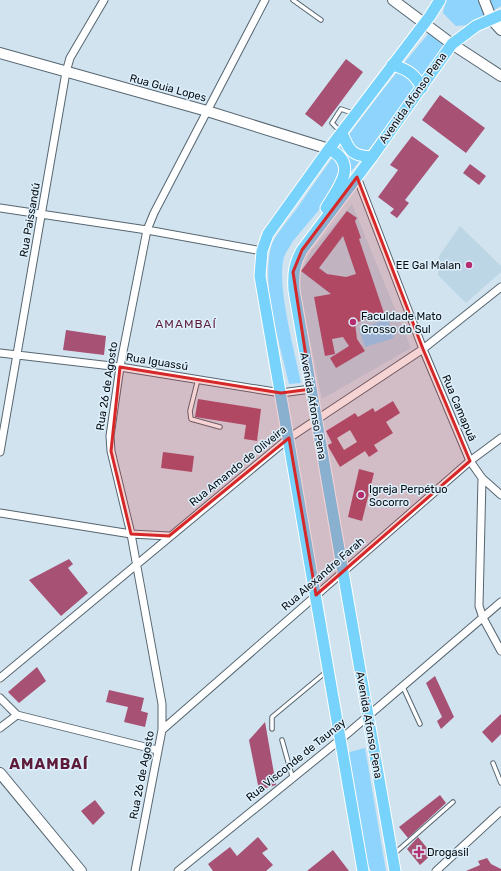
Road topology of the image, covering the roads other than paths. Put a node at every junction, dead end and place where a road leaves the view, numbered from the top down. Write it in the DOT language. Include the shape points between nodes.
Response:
graph roads {
  1 [pos="104,0"];
  2 [pos="265,0"];
  3 [pos="293,0"];
  4 [pos="393,0"];
  5 [pos="440,0"];
  6 [pos="484,0"];
  7 [pos="497,17"];
  8 [pos="321,20"];
  9 [pos="424,24"];
  10 [pos="501,30"];
  11 [pos="452,44"];
  12 [pos="0,53"];
  13 [pos="392,65"];
  14 [pos="66,72"];
  15 [pos="501,76"];
  16 [pos="422,88"];
  17 [pos="207,111"];
  18 [pos="356,114"];
  19 [pos="342,133"];
  20 [pos="329,149"];
  21 [pos="372,157"];
  22 [pos="357,177"];
  23 [pos="0,208"];
  24 [pos="42,214"];
  25 [pos="147,230"];
  26 [pos="302,250"];
  27 [pos="262,251"];
  28 [pos="501,287"];
  29 [pos="423,349"];
  30 [pos="0,352"];
  31 [pos="17,355"];
  32 [pos="120,367"];
  33 [pos="198,380"];
  34 [pos="311,388"];
  35 [pos="281,393"];
  36 [pos="316,420"];
  37 [pos="220,427"];
  38 [pos="289,438"];
  39 [pos="501,438"];
  40 [pos="0,452"];
  41 [pos="470,461"];
  42 [pos="482,478"];
  43 [pos="501,496"];
  44 [pos="0,513"];
  45 [pos="131,534"];
  46 [pos="169,536"];
  47 [pos="137,564"];
  48 [pos="342,573"];
  49 [pos="316,595"];
  50 [pos="501,602"];
  51 [pos="483,618"];
  52 [pos="501,651"];
  53 [pos="329,670"];
  54 [pos="0,678"];
  55 [pos="403,686"];
  56 [pos="0,698"];
  57 [pos="17,715"];
  58 [pos="367,716"];
  59 [pos="420,724"];
  60 [pos="0,728"];
  61 [pos="272,729"];
  62 [pos="162,730"];
  63 [pos="340,739"];
  64 [pos="282,740"];
  65 [pos="157,750"];
  66 [pos="493,763"];
  67 [pos="0,773"];
  68 [pos="292,776"];
  69 [pos="501,783"];
  70 [pos="453,802"];
  71 [pos="501,811"];
  72 [pos="392,855"];
  73 [pos="81,871"];
  74 [pos="135,871"];
  75 [pos="178,871"];
  76 [pos="363,871"];
  77 [pos="395,871"];
  78 [pos="436,871"];
  1 -- 14 [label="street, Rua Paissandú" via="70,58"];
  2 -- 17 [label="street, Rua 26 de Agosto"];
  3 -- 8 [label="lane"];
  4 -- 9 [label="main road"];
  5 -- 9 [label="main road"];
  6 -- 7 [label="main road"];
  7 -- 10 [label="main road"];
  7 -- 11 [label="main road, Avenida Afonso Pena" via="476,26"];
  9 -- 11 [label="main road"];
  9 -- 13 [label="main road"];
  11 -- 15 [label="main road"];
  11 -- 16 [label="main road, Avenida Afonso Pena"];
  12 -- 14 [label="main road, Rua Guia Lopes"];
  13 -- 16 [label="main road" via="411,72"];
  13 -- 18 [label="main road"];
  14 -- 17 [label="main road, Rua Guia Lopes"];
  14 -- 24 [label="street, Rua Paissandú"];
  16 -- 21 [label="main road, Avenida Afonso Pena"];
  17 -- 20 [label="main road, Rua Guia Lopes"];
  17 -- 25 [label="street, Rua 26 de Agosto"];
  18 -- 19 [label="main road"];
  18 -- 19 [label="lane" via="341,108 332,124"];
  19 -- 20 [label="main road"];
  19 -- 21 [label="main road" via="353,153 359,157"];
  20 -- 26 [label="main road" via="340,154 346,170"];
  20 -- 27 [label="main road" via="268,234"];
  21 -- 22 [label="main road, Avenida Afonso Pena"];
  22 -- 26 [label="main road, Avenida Afonso Pena"];
  22 -- 29 [label="street, Rua Camapuã"];
  23 -- 24 [label="street"];
  24 -- 25 [label="street"];
  24 -- 31 [label="street, Rua Paissandú"];
  25 -- 27 [label="street"];
  25 -- 32 [label="street, Rua 26 de Agosto"];
  26 -- 34 [label="main road, Avenida Afonso Pena" via="293,272 294,290"];
  27 -- 35 [label="main road" via="260,276"];
  28 -- 29 [label="street, Rua Amando de Oliveira"];
  29 -- 36 [label="street, Rua Amando de Oliveira"];
  29 -- 41 [label="street, Rua Camapuã"];
  30 -- 31 [label="street, Rua Iguassú"];
  31 -- 32 [label="street, Rua Iguassú"];
  31 -- 40 [label="street, Rua Paissandú"];
  32 -- 33 [label="street, Rua Iguassú"];
  32 -- 45 [label="street, Rua 26 de Agosto" via="112,418 111,451"];
  33 -- 35 [label="street, Rua Iguassú"];
  33 -- 37 [label="lane" via="190,411 191,419"];
  34 -- 35 [label="street, Rua Iguassú"];
  34 -- 36 [label="main road, Avenida Afonso Pena"];
  35 -- 38 [label="main road"];
  36 -- 38 [label="street, Rua Amando de Oliveira"];
  36 -- 48 [label="main road, Avenida Afonso Pena"];
  38 -- 46 [label="street, Rua Amando de Oliveira"];
  38 -- 49 [label="main road"];
  39 -- 41 [label="street, Rua Alexandre Farah"];
  41 -- 42 [label="street, Rua Camapuã"];
  41 -- 48 [label="street, Rua Alexandre Farah"];
  42 -- 43 [label="street, Rua Camapuã"];
  42 -- 51 [label="street" via="478,594"];
  44 -- 45 [label="street"];
  45 -- 46 [label="street"];
  45 -- 47 [label="street, Rua 26 de Agosto"];
  46 -- 47 [label="street, Rua Amando de Oliveira"];
  47 -- 54 [label="street, Rua Amando de Oliveira"];
  47 -- 62 [label="street, Rua 26 de Agosto" via="159,684"];
  48 -- 49 [label="street, Rua Alexandre Farah"];
  48 -- 58 [label="main road, Avenida Afonso Pena"];
  49 -- 53 [label="main road"];
  49 -- 62 [label="street, Rua Alexandre Farah"];
  50 -- 51 [label="street, Rua Visconde de Taunay"];
  51 -- 52 [label="street"];
  51 -- 55 [label="street, Rua Visconde de Taunay"];
  53 -- 61 [label="lane" via="272,717"];
  53 -- 63 [label="main road"];
  55 -- 58 [label="street, Rua Visconde de Taunay"];
  55 -- 59 [label="lane"];
  56 -- 57 [label="street"];
  57 -- 60 [label="street"];
  57 -- 65 [label="street"];
  58 -- 63 [label="street, Rua Visconde de Taunay"];
  58 -- 72 [label="main road, Avenida Afonso Pena"];
  62 -- 65 [label="street, Rua 26 de Agosto"];
  63 -- 68 [label="street, Rua Visconde de Taunay"];
  63 -- 76 [label="main road"];
  64 -- 68 [label="lane"];
  65 -- 74 [label="street, Rua 26 de Agosto"];
  66 -- 69 [label="lane"];
  67 -- 73 [label="main road"];
  68 -- 75 [label="street, Rua Visconde de Taunay"];
  70 -- 72 [label="lane"];
  71 -- 78 [label="street"];
  72 -- 77 [label="main road, Avenida Afonso Pena"];
}
